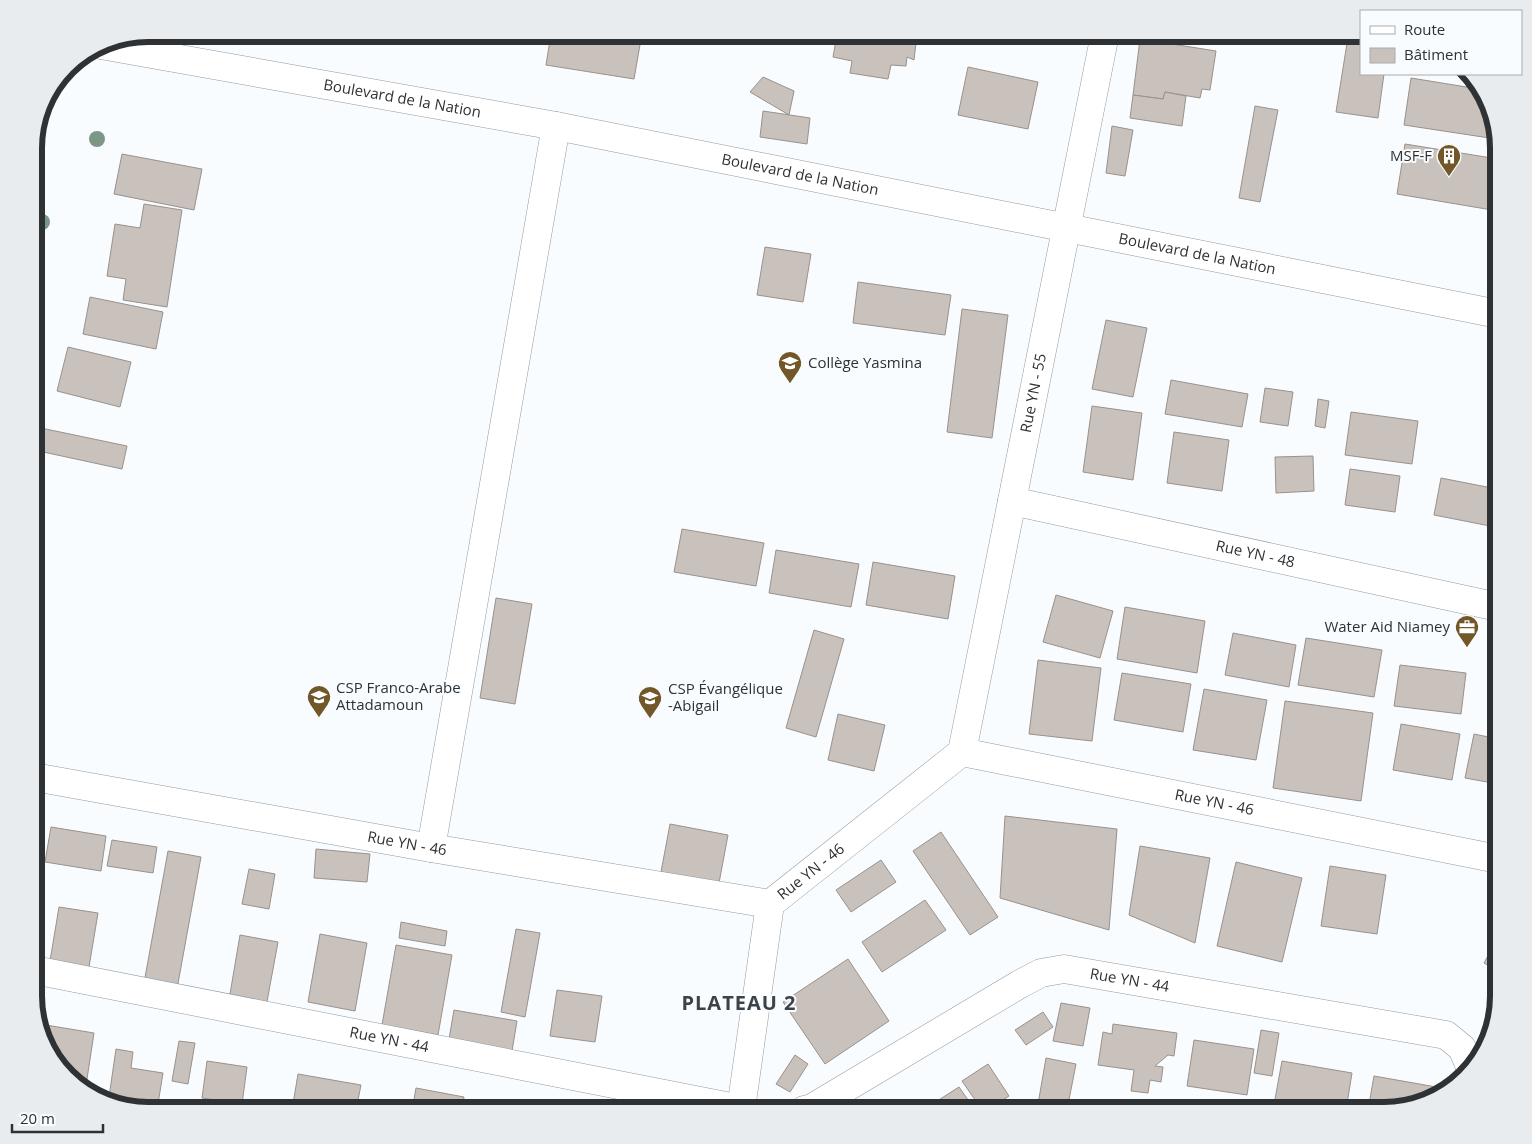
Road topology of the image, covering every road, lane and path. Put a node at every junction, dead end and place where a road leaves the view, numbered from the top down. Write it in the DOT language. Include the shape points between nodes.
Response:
graph roads {
  1 [pos="1103,42"];
  2 [pos="115,48"];
  3 [pos="556,126"];
  4 [pos="1066,228"];
  5 [pos="1490,312"];
  6 [pos="1012,501"];
  7 [pos="1490,605"];
  8 [pos="962,752"];
  9 [pos="43,779"];
  10 [pos="431,848"];
  11 [pos="1490,857"];
  12 [pos="770,904"];
  13 [pos="43,972"];
  14 [pos="1468,1060"];
  15 [pos="703,1102"];
  16 [pos="745,1102"];
  17 [pos="822,1102"];
  1 -- 4 [label="street, Rue YN - 55"];
  2 -- 3 [label="street, Boulevard de la Nation"];
  3 -- 4 [label="street, Boulevard de la Nation"];
  3 -- 10 [label="street"];
  4 -- 5 [label="street, Boulevard de la Nation"];
  4 -- 6 [label="street, Rue YN - 55"];
  6 -- 7 [label="street, Rue YN - 48"];
  6 -- 8 [label="street, Rue YN - 55"];
  8 -- 11 [label="street, Rue YN - 46"];
  8 -- 12 [label="street, Rue YN - 46"];
  9 -- 10 [label="street, Rue YN - 46"];
  10 -- 12 [label="street, Rue YN - 46"];
  12 -- 16 [label="street"];
  13 -- 15 [label="street, Rue YN - 44"];
  14 -- 17 [label="street, Rue YN - 44" via="1462,1048 1446,1035 1064,969 1041,973 1020,984"];
}
